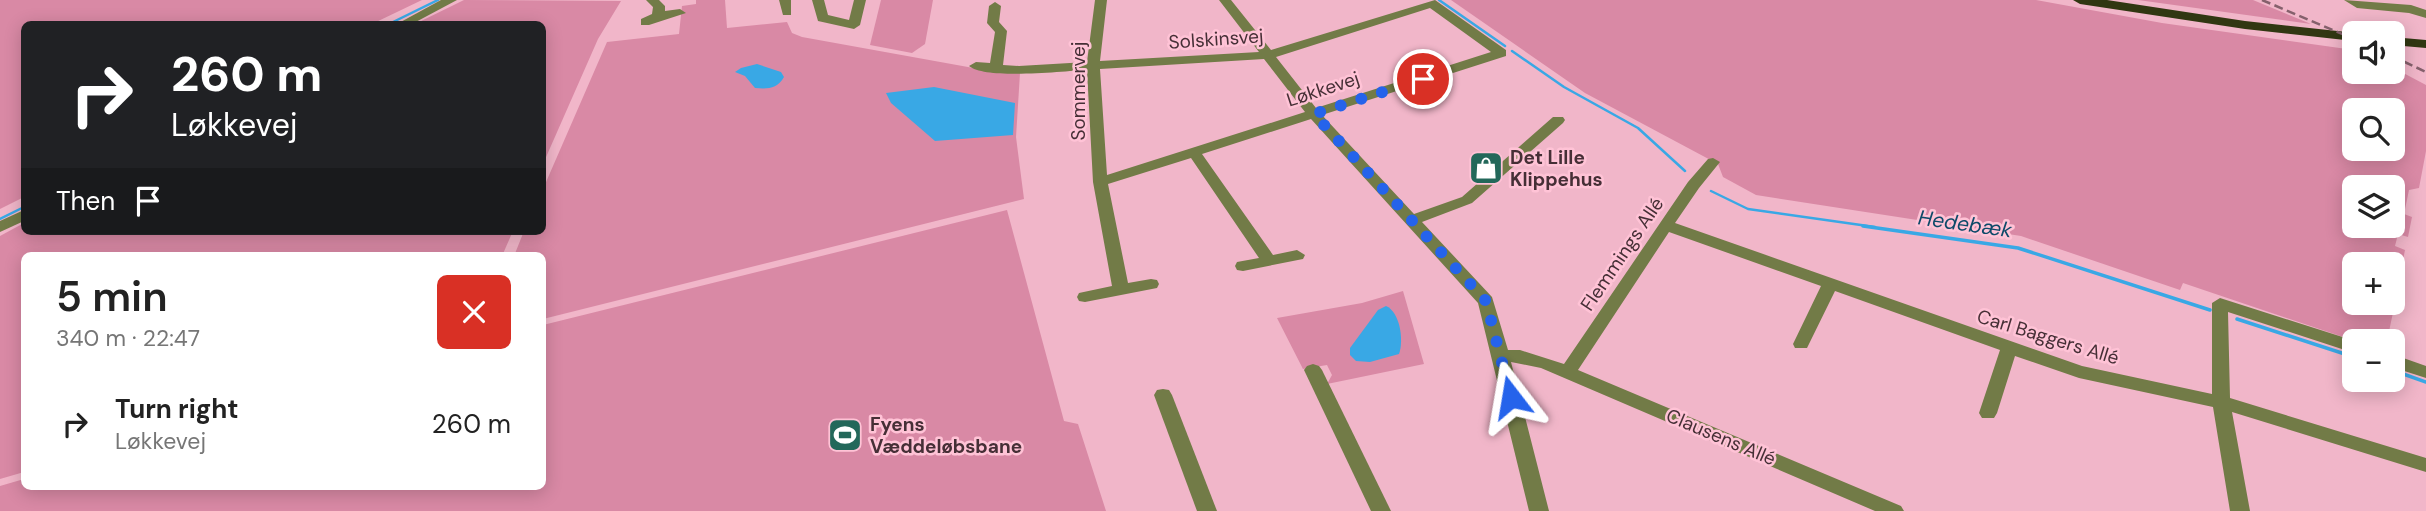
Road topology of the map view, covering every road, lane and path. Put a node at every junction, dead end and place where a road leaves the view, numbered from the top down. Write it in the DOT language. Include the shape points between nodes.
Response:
graph roads {
  1 [pos="451,0"];
  2 [pos="652,0"];
  3 [pos="818,0"];
  4 [pos="860,0"];
  5 [pos="1101,0"];
  6 [pos="1224,0"];
  7 [pos="2080,0"];
  8 [pos="2350,0"];
  9 [pos="1432,3"];
  10 [pos="995,6"];
  11 [pos="680,13"];
  12 [pos="2426,14"];
  13 [pos="658,16"];
  14 [pos="409,21"];
  15 [pos="645,22"];
  16 [pos="2342,36"];
  17 [pos="2405,42"];
  18 [pos="2426,44"];
  19 [pos="1268,55"];
  20 [pos="976,66"];
  21 [pos="1093,66"];
  22 [pos="996,68"];
  23 [pos="1314,114"];
  24 [pos="1558,120"];
  25 [pos="1194,152"];
  26 [pos="1713,162"];
  27 [pos="1100,182"];
  28 [pos="21,217"];
  29 [pos="1412,220"];
  30 [pos="1665,225"];
  31 [pos="0,228"];
  32 [pos="1297,255"];
  33 [pos="1269,261"];
  34 [pos="1243,266"];
  35 [pos="1151,284"];
  36 [pos="1830,285"];
  37 [pos="1121,289"];
  38 [pos="1085,297"];
  39 [pos="1497,336"];
  40 [pos="2342,343"];
  41 [pos="1801,344"];
  42 [pos="2009,349"];
  43 [pos="1501,356"];
  44 [pos="1547,364"];
  45 [pos="2405,365"];
  46 [pos="1313,370"];
  47 [pos="1568,372"];
  48 [pos="2426,372"];
  49 [pos="1163,396"];
  50 [pos="2221,402"];
  51 [pos="1988,413"];
  52 [pos="2426,464"];
  53 [pos="1207,511"];
  54 [pos="1381,511"];
  55 [pos="1539,511"];
  56 [pos="1894,511"];
  57 [pos="2241,511"];
  1 -- 14 [label="street"];
  2 -- 13 [label="street" via="659,6"];
  3 -- 4 [label="street" via="822,18 854,25"];
  5 -- 21 [label="street, Sommervej"];
  6 -- 19 [label="street"];
  7 -- 16 [label="main road"];
  8 -- 12 [label="street"];
  9 -- 19 [label="street, Solskinsvej"];
  9 -- 23 [label="street, Løkkevej" via="1501,53"];
  10 -- 22 [label="street" via="993,23 1001,31"];
  11 -- 13 [label="street"];
  13 -- 15 [label="street"];
  17 -- 18 [label="main road"];
  19 -- 21 [label="street, Solskinsvej"];
  19 -- 23 [label="street"];
  20 -- 22 [label="street, Solskinsvej"];
  21 -- 22 [label="street, Solskinsvej"];
  21 -- 27 [label="street, Sommervej"];
  23 -- 25 [label="street, Løkkevej"];
  23 -- 29 [label="street"];
  24 -- 29 [label="street" via="1467,200"];
  25 -- 27 [label="street, Løkkevej"];
  25 -- 33 [label="street"];
  26 -- 30 [label="street, Flemmings Allé"];
  27 -- 37 [label="street"];
  28 -- 31 [label="street"];
  29 -- 39 [label="street" via="1486,301"];
  30 -- 36 [label="street, Carl Baggers Allé"];
  30 -- 47 [label="street, Flemmings Allé"];
  32 -- 33 [label="street"];
  33 -- 34 [label="street"];
  35 -- 37 [label="street"];
  36 -- 41 [label="street"];
  36 -- 42 [label="street, Carl Baggers Allé"];
  37 -- 38 [label="street"];
  39 -- 43 [label="street"];
  39 -- 44 [label="street, Clausens Allé"];
  40 -- 50 [label="street" via="2220,303"];
  42 -- 50 [label="street, Carl Baggers Allé" via="2079,372"];
  42 -- 51 [label="street"];
  43 -- 44 [label="street, Clausens Allé"];
  43 -- 55 [label="street"];
  44 -- 47 [label="street, Clausens Allé"];
  45 -- 48 [label="street"];
  46 -- 54 [label="street"];
  47 -- 56 [label="street, Clausens Allé"];
  49 -- 53 [label="street"];
  50 -- 52 [label="street, Carl Baggers Allé"];
  50 -- 57 [label="street"];
}
